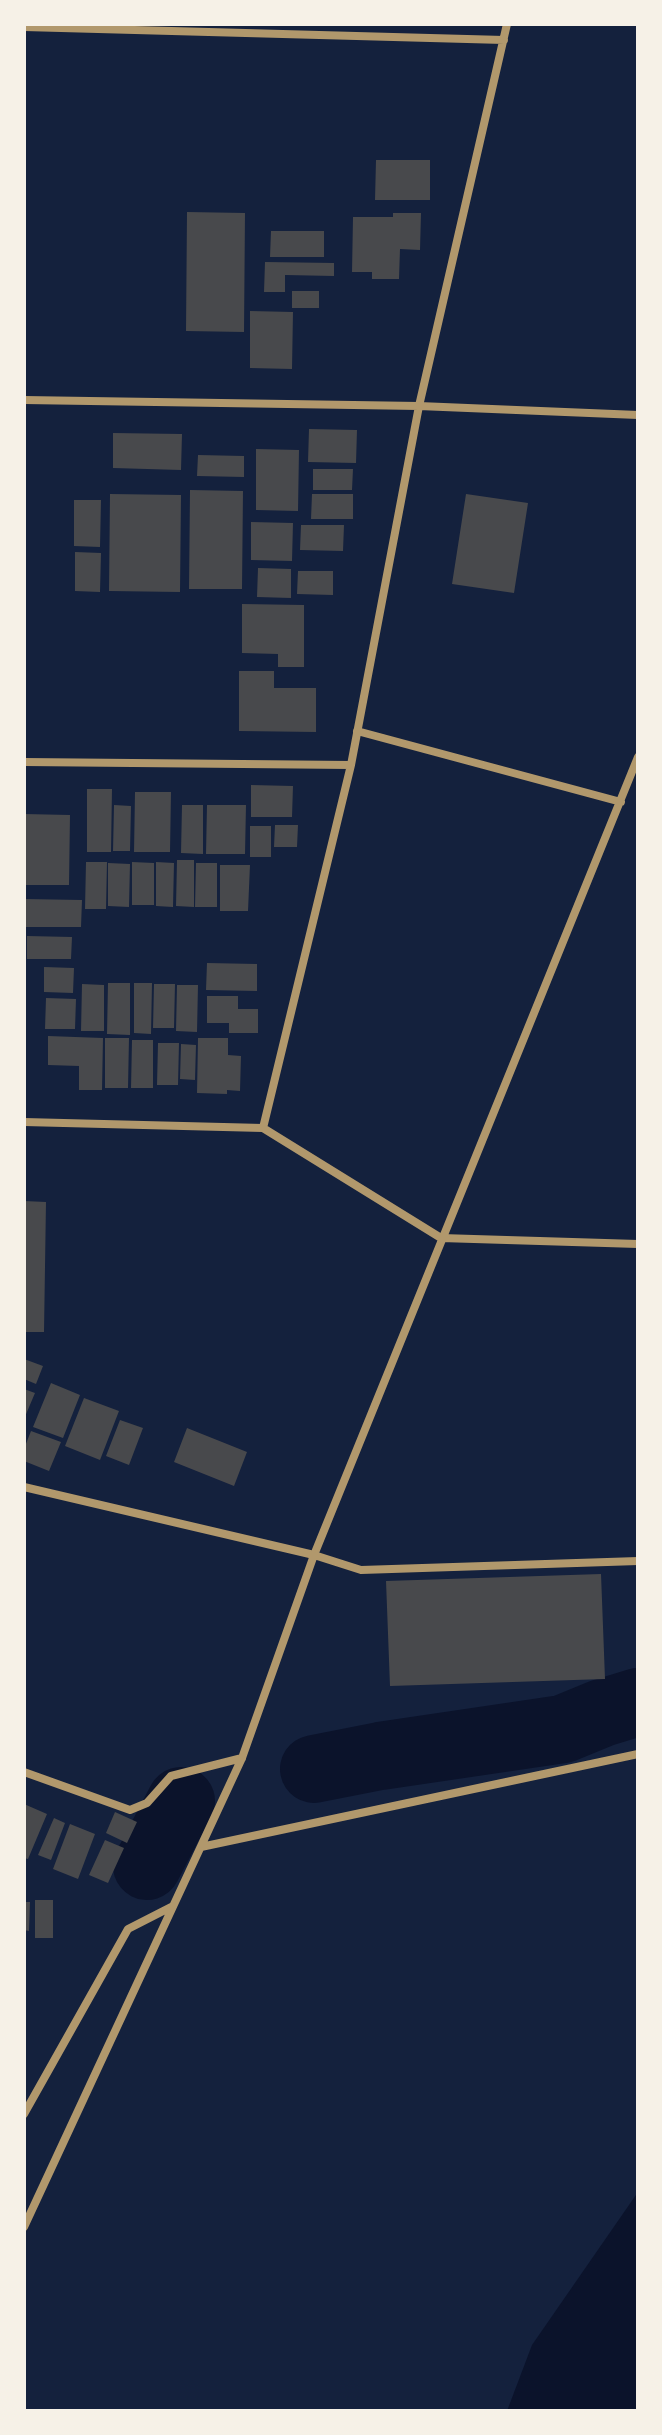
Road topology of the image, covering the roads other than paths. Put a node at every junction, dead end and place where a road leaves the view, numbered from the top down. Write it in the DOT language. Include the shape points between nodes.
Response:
graph roads {
  1 [pos="507,24"];
  2 [pos="24,27"];
  3 [pos="504,40"];
  4 [pos="24,400"];
  5 [pos="419,406"];
  6 [pos="638,415"];
  7 [pos="357,731"];
  8 [pos="638,757"];
  9 [pos="24,762"];
  10 [pos="351,765"];
  11 [pos="621,802"];
  12 [pos="24,1122"];
  13 [pos="263,1128"];
  14 [pos="441,1238"];
  15 [pos="638,1244"];
  16 [pos="24,1487"];
  17 [pos="314,1555"];
  18 [pos="638,1561"];
  19 [pos="638,1754"];
  20 [pos="242,1758"];
  21 [pos="24,1772"];
  22 [pos="201,1847"];
  23 [pos="173,1906"];
  24 [pos="28,2099"];
  25 [pos="24,2114"];
  26 [pos="24,2227"];
  1 -- 3 [label="street"];
  2 -- 3 [label="street"];
  3 -- 5 [label="street"];
  4 -- 5 [label="street"];
  5 -- 6 [label="street"];
  5 -- 7 [label="street"];
  7 -- 10 [label="street"];
  7 -- 11 [label="street"];
  8 -- 11 [label="street"];
  9 -- 10 [label="street"];
  10 -- 13 [label="street"];
  11 -- 14 [label="street"];
  12 -- 13 [label="street"];
  13 -- 14 [label="street"];
  14 -- 15 [label="street"];
  14 -- 17 [label="street"];
  16 -- 17 [label="street"];
  17 -- 18 [label="street" via="361,1570"];
  17 -- 20 [label="street"];
  19 -- 22 [label="street"];
  20 -- 21 [label="street" via="171,1776 147,1803 130,1810"];
  20 -- 22 [label="street"];
  22 -- 23 [label="street"];
  23 -- 24 [label="street" via="128,1929"];
  23 -- 26 [label="street"];
  24 -- 25 [label="street"];
}
